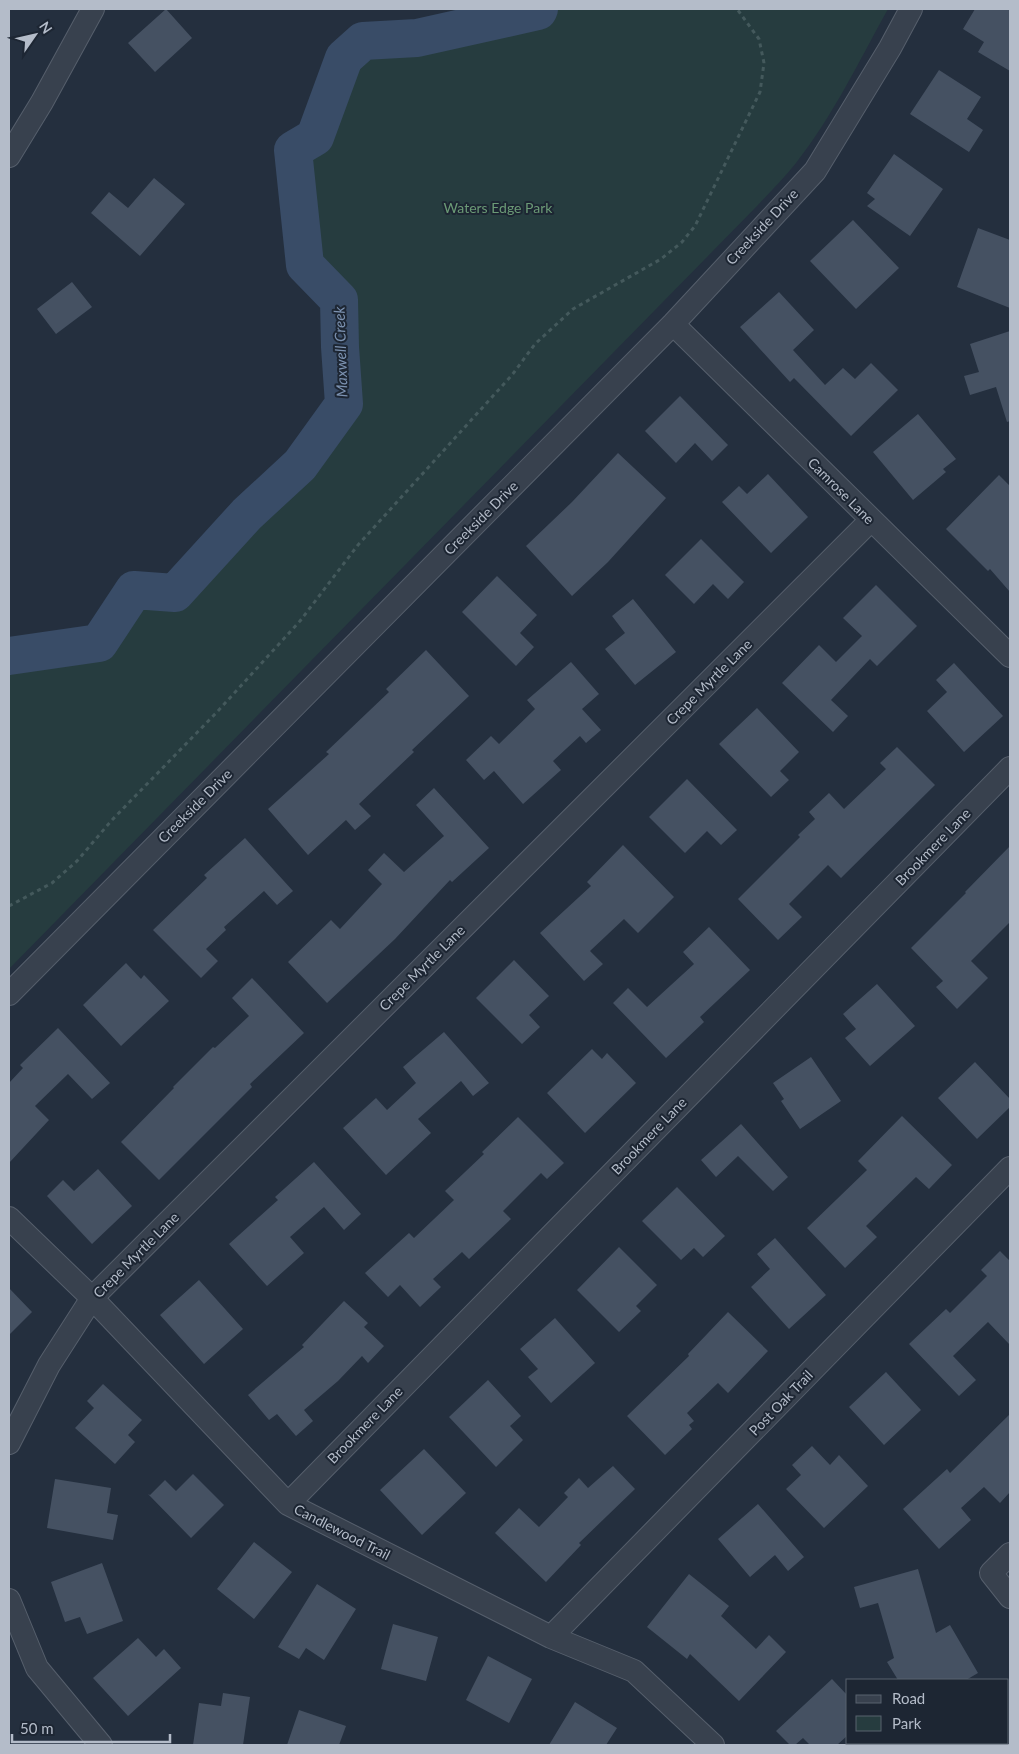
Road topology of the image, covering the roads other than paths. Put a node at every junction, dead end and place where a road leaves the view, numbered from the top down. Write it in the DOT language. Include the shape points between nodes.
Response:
graph roads {
  1 [pos="93,9"];
  2 [pos="910,9"];
  3 [pos="9,156"];
  4 [pos="672,324"];
  5 [pos="871,520"];
  6 [pos="1010,656"];
  7 [pos="1010,768"];
  8 [pos="9,994"];
  9 [pos="1010,1168"];
  10 [pos="9,1218"];
  11 [pos="92,1298"];
  12 [pos="9,1443"];
  13 [pos="288,1504"];
  14 [pos="1010,1554"];
  15 [pos="1010,1597"];
  16 [pos="9,1600"];
  17 [pos="551,1637"];
  18 [pos="101,1745"];
  19 [pos="712,1745"];
  1 -- 3 [label="street"];
  2 -- 4 [label="street, Creekside Drive" via="890,48 815,170"];
  4 -- 5 [label="street, Camrose Lane"];
  4 -- 8 [label="street, Creekside Drive"];
  5 -- 6 [label="street, Camrose Lane"];
  5 -- 11 [label="street, Crepe Myrtle Lane"];
  7 -- 13 [label="street, Brookmere Lane"];
  9 -- 17 [label="street, Post Oak Trail"];
  10 -- 11 [label="street, Candlewood Trail"];
  11 -- 12 [label="street, Crepe Myrtle Lane" via="49,1365"];
  11 -- 13 [label="street, Candlewood Trail"];
  13 -- 17 [label="street, Candlewood Trail"];
  14 -- 15 [label="street" via="992,1572"];
  16 -- 18 [label="street" via="37,1668"];
  17 -- 19 [label="street, Candlewood Trail" via="634,1671"];
}
